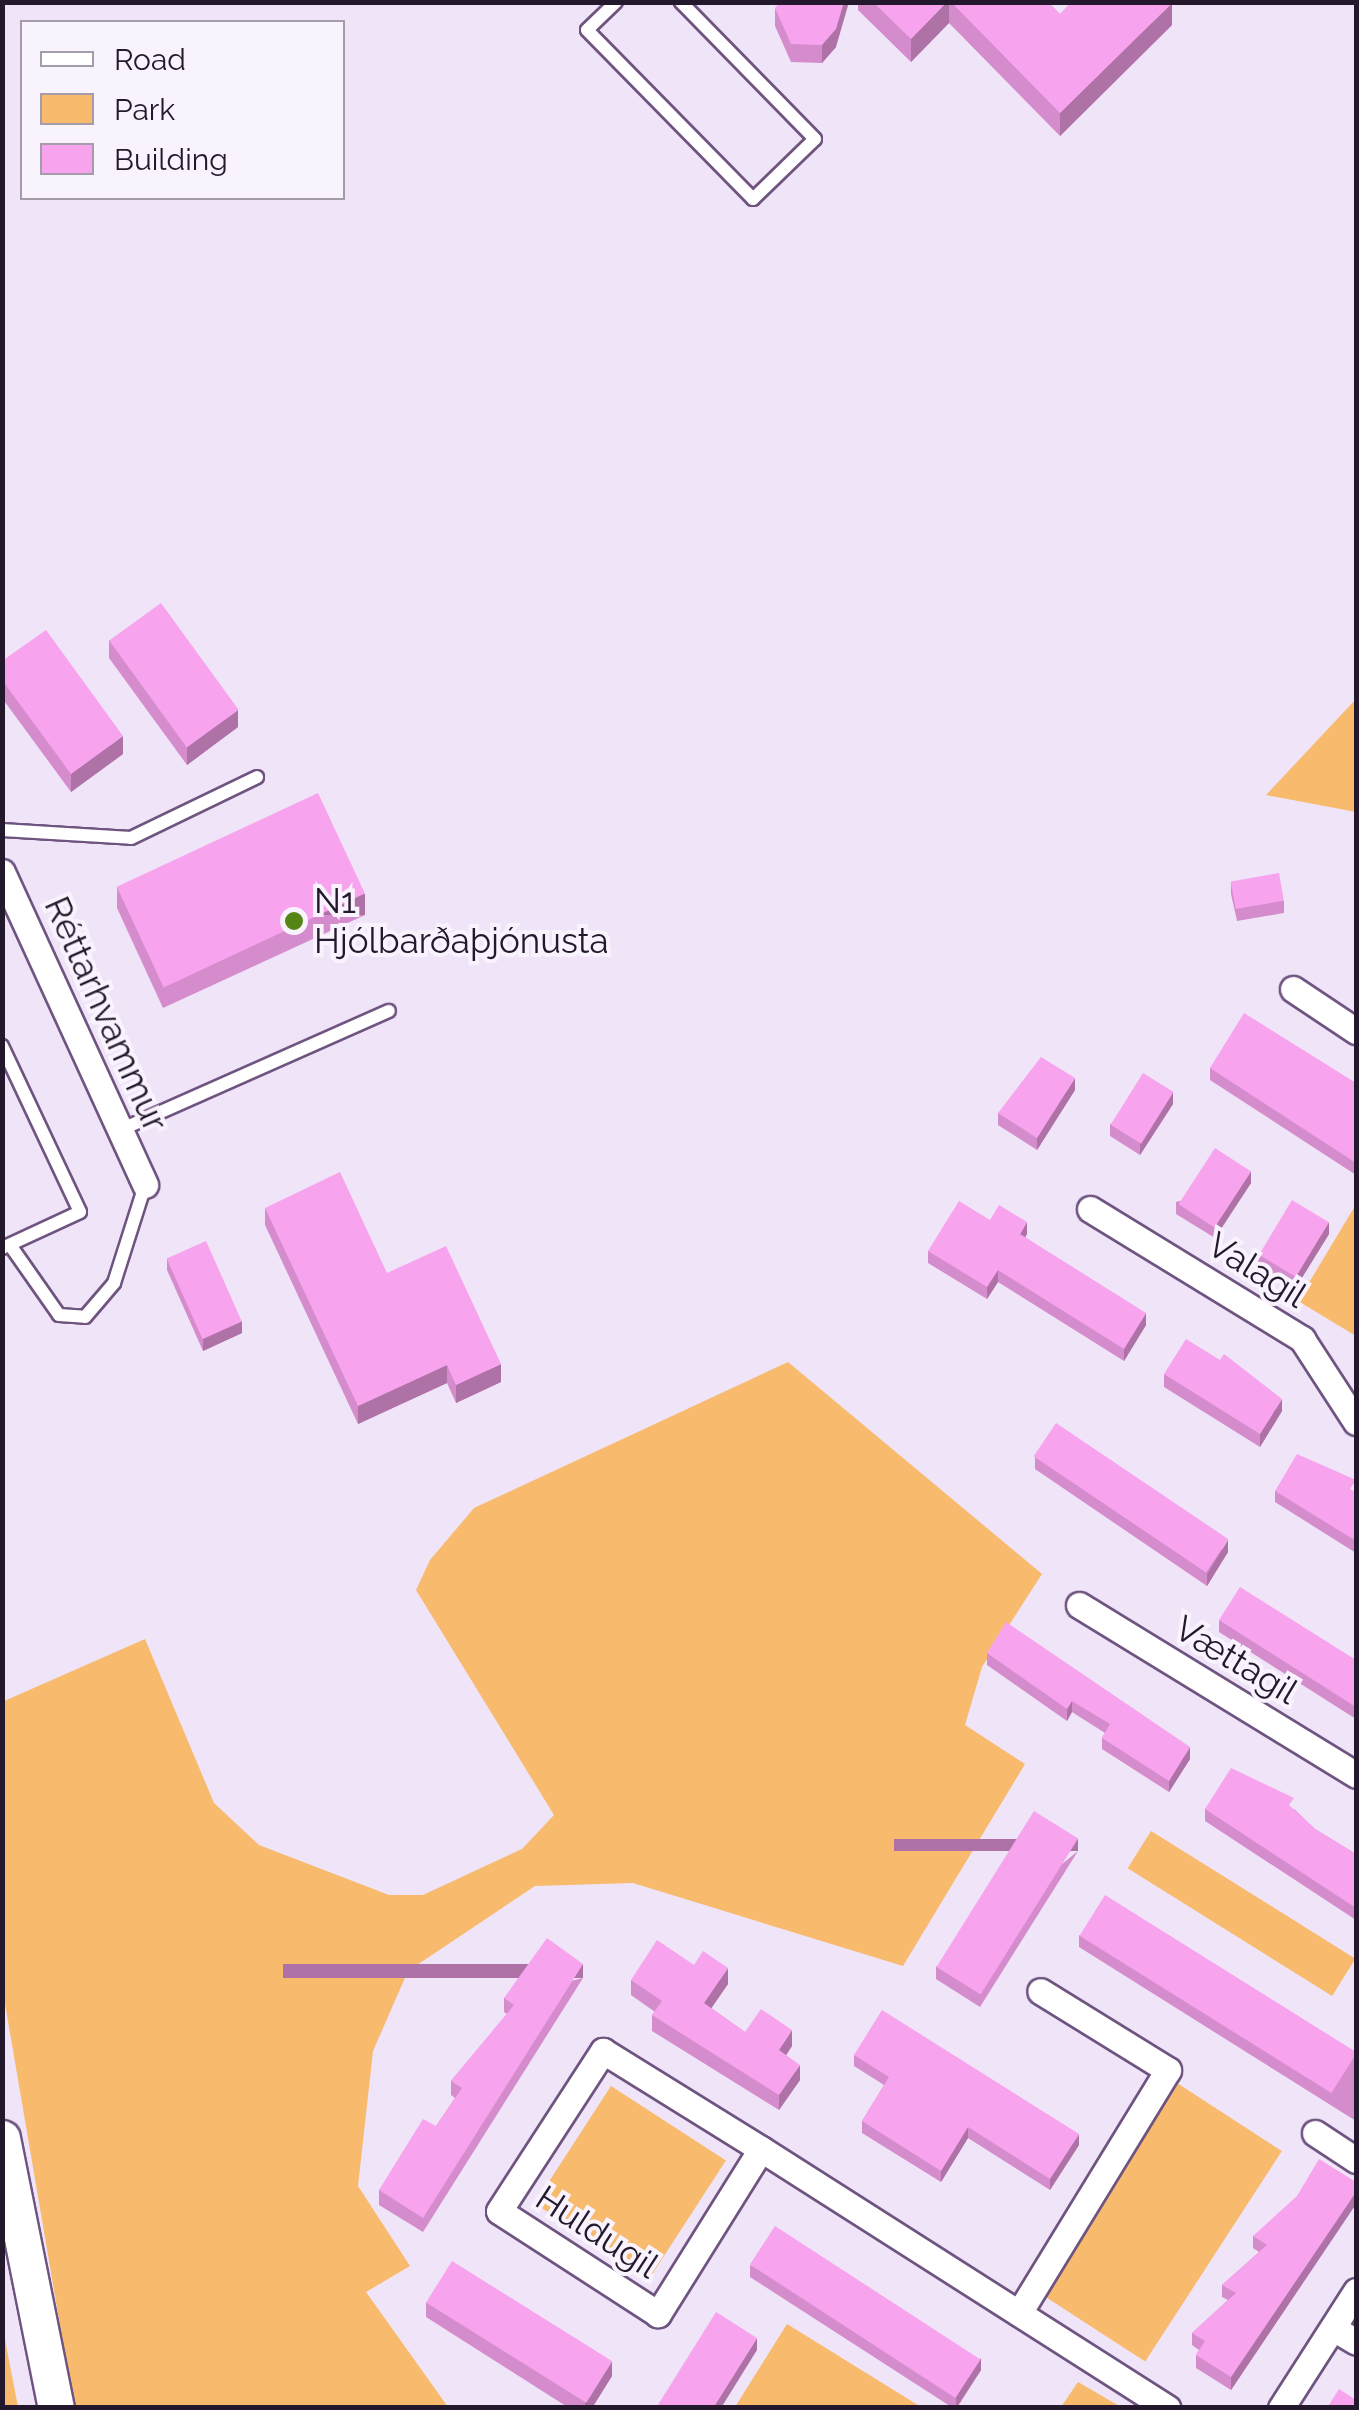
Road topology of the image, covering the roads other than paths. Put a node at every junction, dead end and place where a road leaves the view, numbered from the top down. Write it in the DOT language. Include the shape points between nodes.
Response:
graph roads {
  1 [pos="616,2"];
  2 [pos="681,2"];
  3 [pos="257,777"];
  4 [pos="2,830"];
  5 [pos="2,872"];
  6 [pos="1292,990"];
  7 [pos="390,1011"];
  8 [pos="1356,1031"];
  9 [pos="2,1046"];
  10 [pos="120,1130"];
  11 [pos="145,1185"];
  12 [pos="1090,1209"];
  13 [pos="6,1246"];
  14 [pos="1356,1422"];
  15 [pos="1079,1605"];
  16 [pos="1356,1775"];
  17 [pos="1040,1991"];
  18 [pos="1315,2133"];
  19 [pos="2,2138"];
  20 [pos="761,2149"];
  21 [pos="1356,2160"];
  22 [pos="1356,2291"];
  23 [pos="1019,2313"];
  24 [pos="1333,2328"];
  25 [pos="1356,2342"];
  26 [pos="56,2408"];
  27 [pos="1167,2408"];
  28 [pos="1281,2408"];
  1 -- 2 [label="lane" via="587,30 753,199 815,139"];
  3 -- 4 [label="lane" via="131,838"];
  5 -- 10 [label="street, Réttarhvammur"];
  6 -- 8 [label="street"];
  7 -- 10 [label="lane"];
  9 -- 13 [label="lane" via="80,1212"];
  10 -- 11 [label="street, Réttarhvammur"];
  11 -- 13 [label="lane" via="114,1283 85,1317 59,1316"];
  12 -- 14 [label="street, Valagil" via="1302,1339"];
  15 -- 16 [label="street, Vættagil"];
  17 -- 23 [label="street" via="1168,2070"];
  18 -- 21 [label="street"];
  19 -- 26 [label="main road"];
  20 -- 20 [label="street, Huldugil" via="604,2052 499,2211 658,2314"];
  20 -- 23 [label="street, Huldugil"];
  22 -- 24 [label="street"];
  23 -- 27 [label="street, Huldugil"];
  24 -- 25 [label="street"];
  24 -- 28 [label="street"];
}
